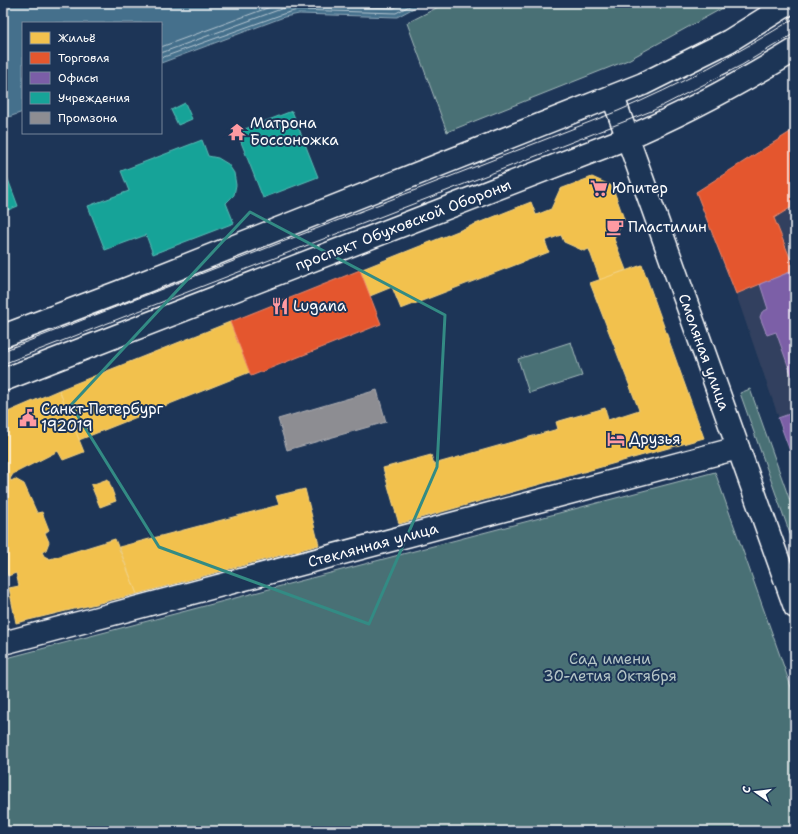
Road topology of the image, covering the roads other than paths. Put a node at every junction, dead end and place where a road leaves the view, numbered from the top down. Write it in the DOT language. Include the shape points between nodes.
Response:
graph roads {
  1 [pos="790,3"];
  2 [pos="795,50"];
  3 [pos="614,97"];
  4 [pos="627,138"];
  5 [pos="3,336"];
  6 [pos="3,380"];
  7 [pos="738,448"];
  8 [pos="795,607"];
  9 [pos="7,642"];
  1 -- 3 [label="main road" via="729,41"];
  2 -- 4 [label="main road, проспект Обуховской Обороны" via="750,78"];
  3 -- 4 [label="main road, Смоляная улица"];
  3 -- 5 [label="main road" via="127,290"];
  4 -- 6 [label="main road, проспект Обуховской Обороны"];
  4 -- 7 [label="main road, Смоляная улица"];
  7 -- 8 [label="main road, Смоляная улица"];
  7 -- 9 [label="main road, Стеклянная улица"];
}
